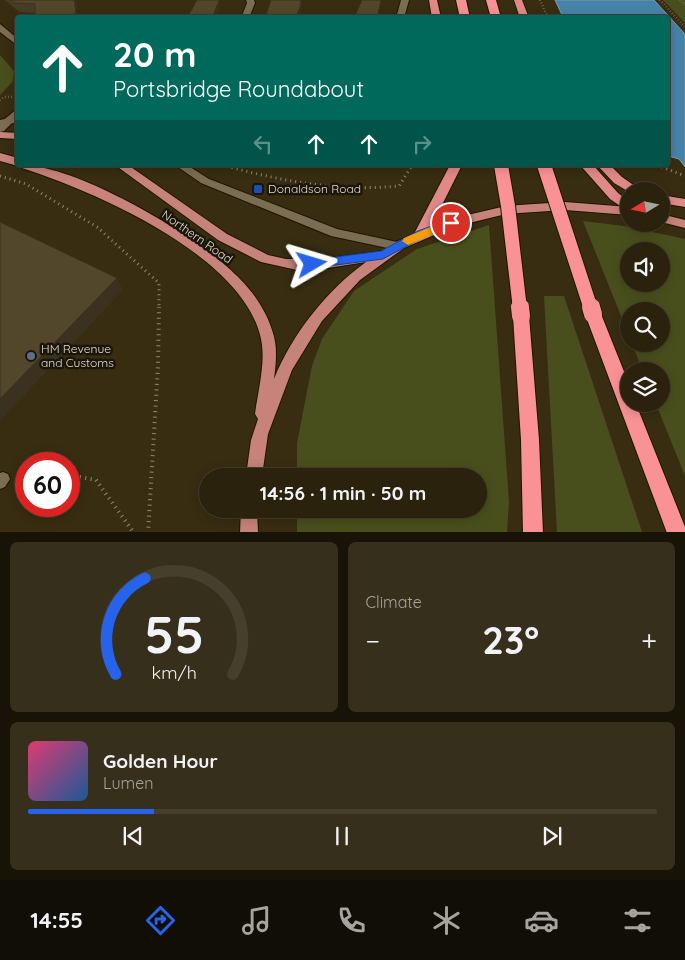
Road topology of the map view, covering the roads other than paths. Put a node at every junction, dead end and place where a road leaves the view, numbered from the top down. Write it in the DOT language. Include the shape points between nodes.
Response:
graph roads {
  1 [pos="250,0"];
  2 [pos="405,0"];
  3 [pos="433,0"];
  4 [pos="461,0"];
  5 [pos="491,0"];
  6 [pos="518,0"];
  7 [pos="246,15"];
  8 [pos="401,15"];
  9 [pos="436,15"];
  10 [pos="464,15"];
  11 [pos="495,15"];
  12 [pos="524,15"];
  13 [pos="0,27"];
  14 [pos="15,41"];
  15 [pos="15,113"];
  16 [pos="15,120"];
  17 [pos="2,124"];
  18 [pos="0,134"];
  19 [pos="15,136"];
  20 [pos="0,157"];
  21 [pos="15,161"];
  22 [pos="33,167"];
  23 [pos="123,167"];
  24 [pos="183,167"];
  25 [pos="455,167"];
  26 [pos="501,167"];
  27 [pos="545,167"];
  28 [pos="588,167"];
  29 [pos="605,167"];
  30 [pos="621,182"];
  31 [pos="670,200"];
  32 [pos="620,202"];
  33 [pos="685,203"];
  34 [pos="620,209"];
  35 [pos="670,220"];
  36 [pos="685,224"];
  37 [pos="422,234"];
  38 [pos="397,246"];
  39 [pos="383,255"];
  40 [pos="262,429"];
  41 [pos="255,468"];
  42 [pos="249,518"];
  43 [pos="249,532"];
  44 [pos="533,532"];
  45 [pos="677,532"];
  1 -- 7 [label="street"];
  2 -- 8 [label="street"];
  3 -- 9 [label="highway"];
  4 -- 10 [label="highway"];
  5 -- 11 [label="highway"];
  6 -- 12 [label="highway"];
  13 -- 14 [label="street"];
  15 -- 17 [label="street"];
  16 -- 17 [label="lane"];
  18 -- 19 [label="main road"];
  20 -- 21 [label="main road"];
  22 -- 40 [label="main road, Northern Road" via="58,174 117,201 172,233 235,281 258,314 269,340"];
  23 -- 39 [label="main road, Northern Road" via="241,248 264,258 287,264 312,264"];
  24 -- 38 [label="lane" via="205,181 326,229"];
  25 -- 37 [label="highway"];
  26 -- 44 [label="highway, bridge" via="521,316"];
  27 -- 45 [label="highway, bridge" via="593,314"];
  28 -- 32 [label="highway"];
  29 -- 30 [label="highway"];
  31 -- 33 [label="highway"];
  34 -- 37 [label="main road" via="563,205 498,210"];
  35 -- 36 [label="main road"];
  37 -- 38 [label="main road"];
  38 -- 39 [label="main road"];
  39 -- 40 [label="main road" via="334,296 310,325 286,365"];
  40 -- 41 [label="main road"];
  42 -- 43 [label="main road"];
}
